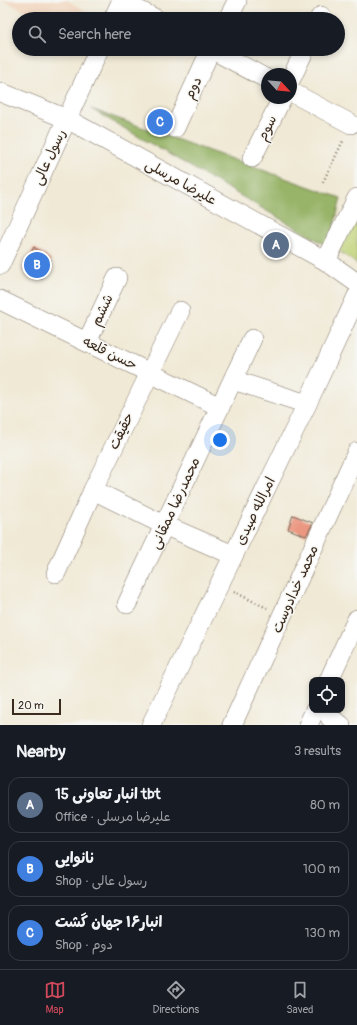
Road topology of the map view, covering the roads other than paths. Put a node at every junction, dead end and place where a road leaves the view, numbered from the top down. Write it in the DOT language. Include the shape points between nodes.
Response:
graph roads {
  1 [pos="122,0"];
  2 [pos="237,1"];
  3 [pos="116,12"];
  4 [pos="143,12"];
  5 [pos="232,12"];
  6 [pos="96,56"];
  7 [pos="208,56"];
  8 [pos="224,56"];
  9 [pos="302,56"];
  10 [pos="296,68"];
  11 [pos="261,76"];
  12 [pos="0,92"];
  13 [pos="297,95"];
  14 [pos="279,104"];
  15 [pos="67,119"];
  16 [pos="351,124"];
  17 [pos="175,128"];
  18 [pos="252,158"];
  19 [pos="357,198"];
  20 [pos="326,261"];
  21 [pos="0,265"];
  22 [pos="117,278"];
  23 [pos="357,283"];
  24 [pos="357,296"];
  25 [pos="0,300"];
  26 [pos="180,311"];
  27 [pos="252,339"];
  28 [pos="87,342"];
  29 [pos="150,372"];
  30 [pos="233,380"];
  31 [pos="307,404"];
  32 [pos="220,407"];
  33 [pos="357,452"];
  34 [pos="92,490"];
  35 [pos="164,525"];
  36 [pos="233,555"];
  37 [pos="56,573"];
  38 [pos="127,604"];
  39 [pos="357,619"];
  40 [pos="330,677"];
  41 [pos="329,718"];
  42 [pos="151,725"];
  43 [pos="232,725"];
  44 [pos="308,725"];
  1 -- 3 [label="street"];
  1 -- 4 [label="street"];
  2 -- 5 [label="street"];
  6 -- 15 [label="street, رسول عالی"];
  7 -- 17 [label="street, دوم"];
  8 -- 11 [label="street"];
  9 -- 10 [label="street"];
  12 -- 15 [label="street, علیرضا مرسلی"];
  13 -- 16 [label="street"];
  14 -- 18 [label="street, سوم"];
  15 -- 20 [label="street, علیرضا مرسلی"];
  15 -- 21 [label="street, رسول عالی"];
  19 -- 20 [label="street"];
  20 -- 23 [label="street, علیرضا مرسلی"];
  22 -- 28 [label="street, ششم"];
  24 -- 31 [label="street, امرالله صیدی"];
  25 -- 28 [label="street, حسن قلعه"];
  26 -- 29 [label="street, حقیقت"];
  27 -- 30 [label="street"];
  28 -- 29 [label="street, حسن قلعه"];
  29 -- 32 [label="street, حسن قلعه"];
  29 -- 34 [label="street, حقیقت"];
  30 -- 31 [label="street"];
  30 -- 32 [label="street, محمدرضا ممقانی"];
  31 -- 36 [label="street, امرالله صیدی"];
  32 -- 35 [label="street, محمدرضا ممقانی"];
  33 -- 43 [label="street, محمد خدادوست"];
  34 -- 35 [label="street"];
  34 -- 37 [label="street, حقیقت"];
  35 -- 36 [label="street"];
  35 -- 38 [label="street, محمدرضا ممقانی"];
  36 -- 42 [label="street, امرالله صیدی"];
  39 -- 40 [label="street"];
  41 -- 44 [label="street"];
}
